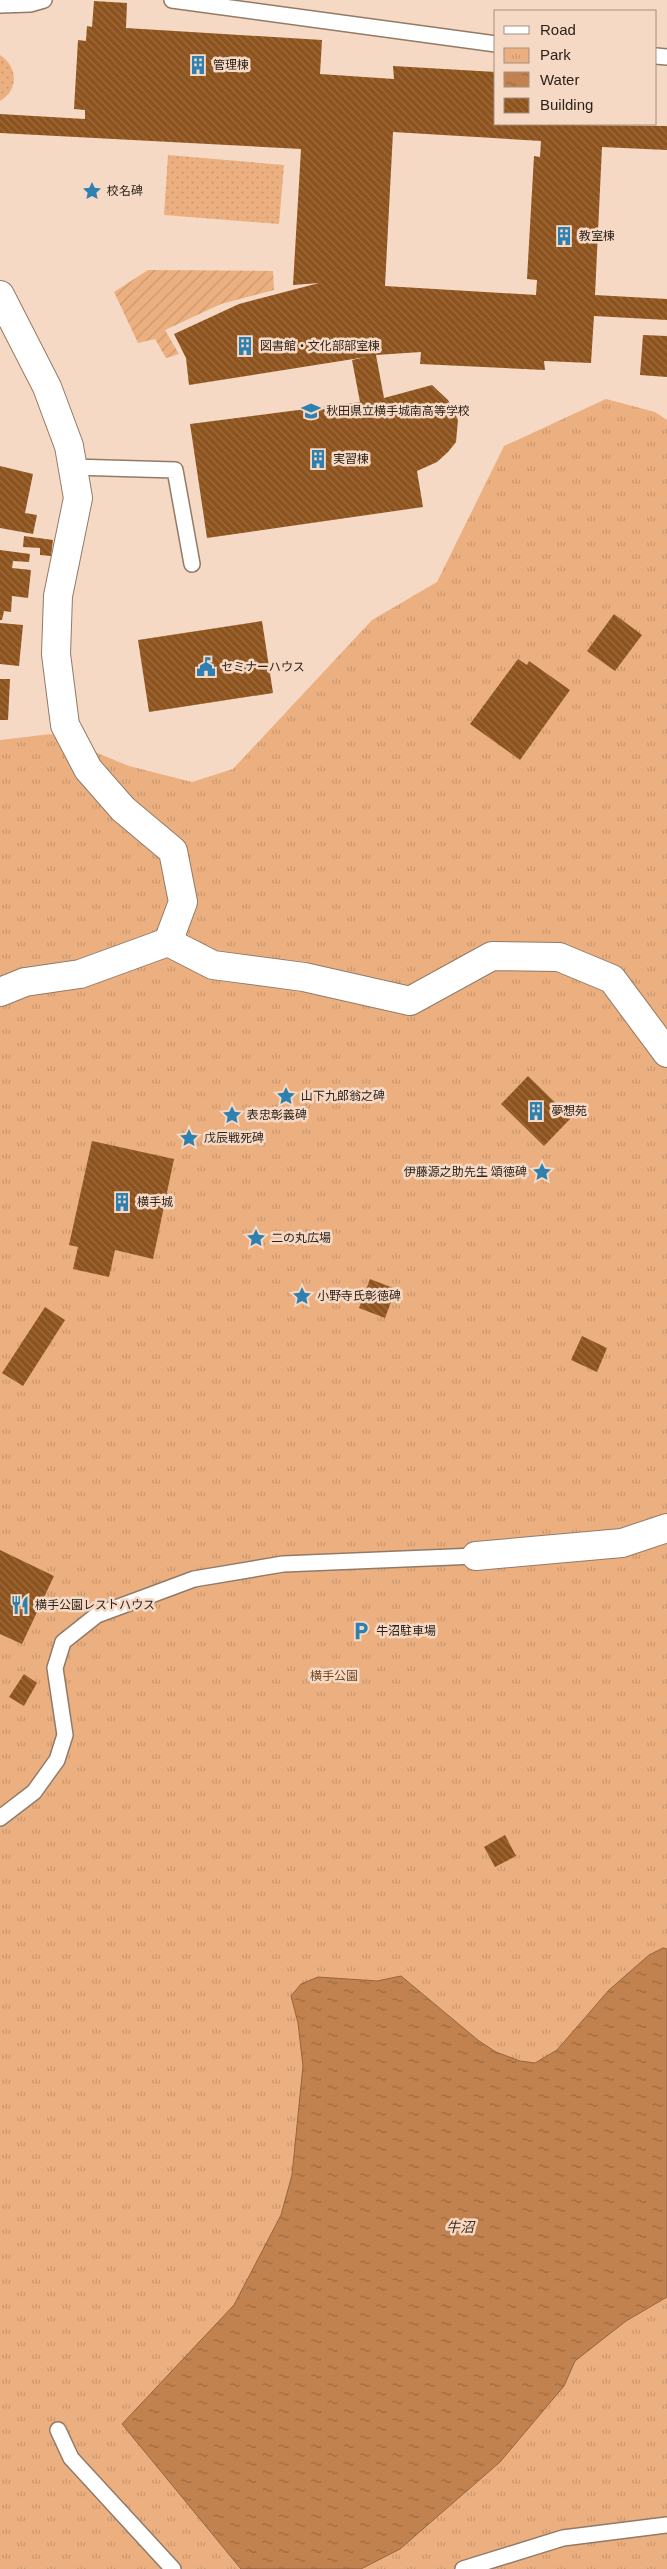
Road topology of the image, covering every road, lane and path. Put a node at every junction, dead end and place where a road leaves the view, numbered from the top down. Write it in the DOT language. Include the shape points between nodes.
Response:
graph roads {
  1 [pos="44,0"];
  2 [pos="172,0"];
  3 [pos="0,5"];
  4 [pos="494,44"];
  5 [pos="0,294"];
  6 [pos="72,467"];
  7 [pos="192,564"];
  8 [pos="168,942"];
  9 [pos="0,992"];
  10 [pos="667,1053"];
  11 [pos="667,1528"];
  12 [pos="476,1556"];
  13 [pos="0,1818"];
  14 [pos="58,2430"];
  15 [pos="667,2525"];
  16 [pos="173,2569"];
  17 [pos="463,2569"];
  1 -- 3 [label="lane"];
  2 -- 4 [label="lane"];
  5 -- 6 [label="street" via="47,387 69,446"];
  6 -- 7 [label="lane" via="175,470"];
  6 -- 8 [label="street" via="78,498 58,596 56,654 65,725 88,769 123,809 173,850 183,902"];
  8 -- 9 [label="street" via="80,974 25,982"];
  8 -- 10 [label="street" via="213,965 304,977 410,1001 492,956 559,957 612,979"];
  11 -- 12 [label="street" via="622,1543"];
  12 -- 13 [label="lane" via="283,1564 194,1578 98,1616 63,1642 56,1668 65,1735 57,1760 34,1792"];
  14 -- 16 [label="lane" via="71,2458"];
  15 -- 17 [label="lane" via="563,2538"];
}
